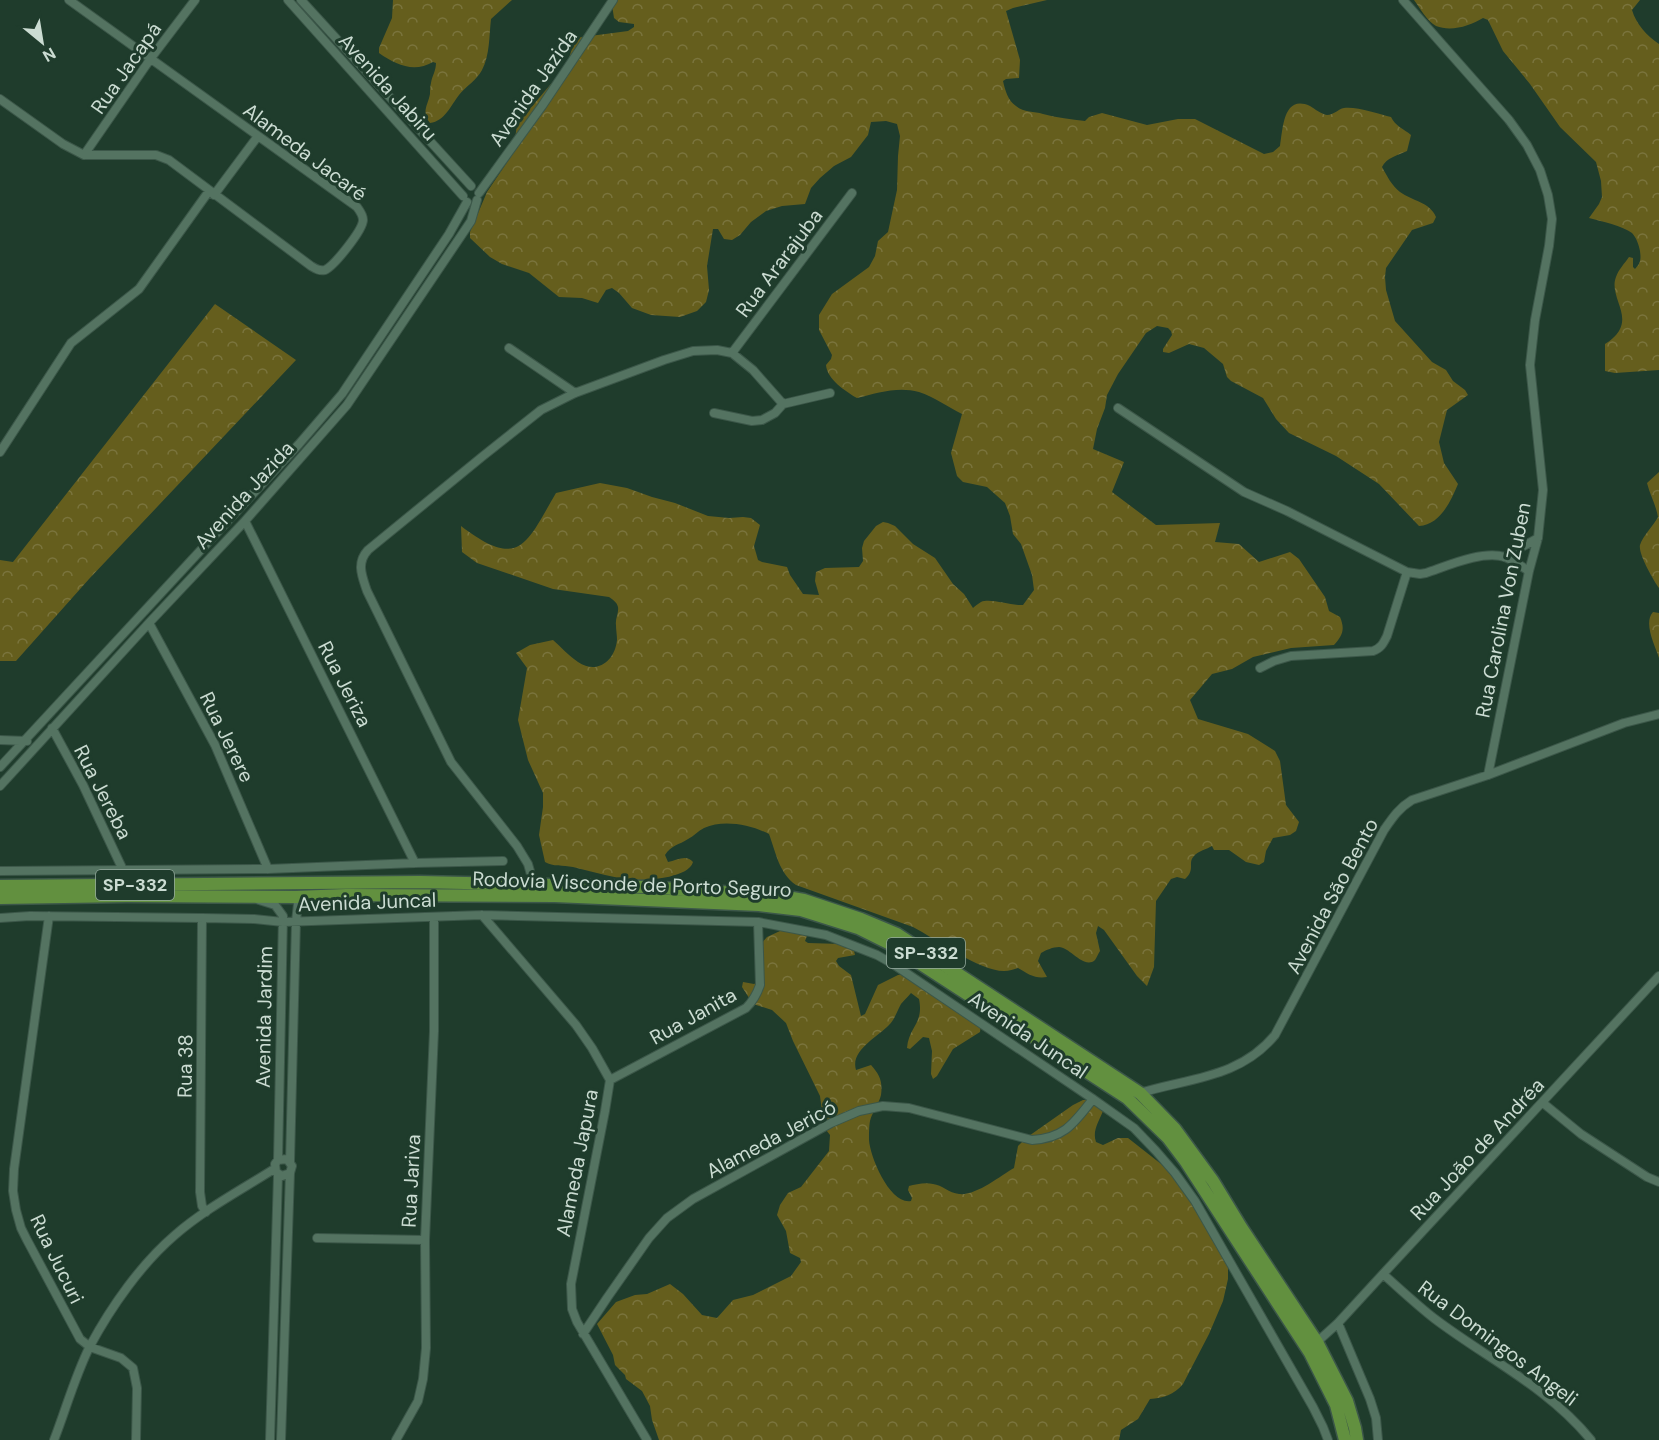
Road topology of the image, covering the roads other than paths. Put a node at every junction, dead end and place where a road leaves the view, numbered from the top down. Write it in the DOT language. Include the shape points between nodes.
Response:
graph roads {
  1 [pos="69,0"];
  2 [pos="195,0"];
  3 [pos="288,0"];
  4 [pos="301,0"];
  5 [pos="613,0"];
  6 [pos="1403,0"];
  7 [pos="151,58"];
  8 [pos="0,99"];
  9 [pos="258,136"];
  10 [pos="84,155"];
  11 [pos="471,186"];
  12 [pos="211,193"];
  13 [pos="852,193"];
  14 [pos="478,197"];
  15 [pos="465,199"];
  16 [pos="509,348"];
  17 [pos="732,352"];
  18 [pos="575,393"];
  19 [pos="830,393"];
  20 [pos="783,404"];
  21 [pos="1118,408"];
  22 [pos="714,413"];
  23 [pos="0,453"];
  24 [pos="236,511"];
  25 [pos="245,521"];
  26 [pos="1538,538"];
  27 [pos="1504,557"];
  28 [pos="1529,571"];
  29 [pos="1407,572"];
  30 [pos="140,614"];
  31 [pos="149,623"];
  32 [pos="1260,668"];
  33 [pos="1659,714"];
  34 [pos="52,728"];
  35 [pos="0,740"];
  36 [pos="25,741"];
  37 [pos="40,742"];
  38 [pos="0,767"];
  39 [pos="1488,775"];
  40 [pos="0,786"];
  41 [pos="503,861"];
  42 [pos="415,862"];
  43 [pos="268,869"];
  44 [pos="123,870"];
  45 [pos="0,871"];
  46 [pos="270,883"];
  47 [pos="534,885"];
  48 [pos="0,886"];
  49 [pos="249,897"];
  50 [pos="296,897"];
  51 [pos="0,898"];
  52 [pos="482,915"];
  53 [pos="49,916"];
  54 [pos="2,917"];
  55 [pos="434,917"];
  56 [pos="202,918"];
  57 [pos="296,921"];
  58 [pos="283,922"];
  59 [pos="758,922"];
  60 [pos="1659,976"];
  61 [pos="610,1080"];
  62 [pos="1140,1093"];
  63 [pos="1127,1098"];
  64 [pos="1093,1099"];
  65 [pos="1543,1102"];
  66 [pos="278,1160"];
  67 [pos="290,1162"];
  68 [pos="276,1172"];
  69 [pos="290,1173"];
  70 [pos="1659,1182"];
  71 [pos="206,1212"];
  72 [pos="317,1238"];
  73 [pos="425,1240"];
  74 [pos="1383,1274"];
  75 [pos="1338,1323"];
  76 [pos="583,1334"];
  77 [pos="1317,1342"];
  78 [pos="90,1347"];
  79 [pos="54,1440"];
  80 [pos="136,1440"];
  81 [pos="272,1440"];
  82 [pos="280,1440"];
  83 [pos="396,1440"];
  84 [pos="647,1440"];
  85 [pos="1328,1440"];
  86 [pos="1345,1440"];
  87 [pos="1357,1440"];
  88 [pos="1378,1440"];
  89 [pos="1591,1440"];
  1 -- 7 [label="street, Alameda Jacaré"];
  2 -- 7 [label="street, Rua Jacapá"];
  3 -- 15 [label="street, Avenida Jabiru"];
  4 -- 11 [label="street, Avenida Jabiru"];
  5 -- 14 [label="street, Avenida Jazida"];
  6 -- 26 [label="street, Rua Carolina Von Zuben" via="1515,128 1540,170 1548,195 1552,219 1530,365 1543,490"];
  7 -- 9 [label="street, Alameda Jacaré"];
  7 -- 10 [label="street, Rua Jacapá"];
  8 -- 10 [label="street, Alameda Jacaré"];
  9 -- 12 [label="street"];
  9 -- 12 [label="street, Alameda Jacaré" via="362,214 363,225 337,260 327,269 311,266"];
  10 -- 12 [label="street, Alameda Jacaré" via="156,155 169,160"];
  11 -- 14 [label="street"];
  11 -- 15 [label="street" via="465,189"];
  12 -- 23 [label="street" via="139,289 71,343"];
  13 -- 17 [label="street, Rua Ararajuba"];
  14 -- 15 [label="street" via="470,203"];
  14 -- 25 [label="street, Avenida Jazida" via="471,222 347,405"];
  15 -- 24 [label="street, Avenida Jazida" via="449,234 342,394"];
  16 -- 18 [label="street"];
  17 -- 18 [label="street" via="693,351"];
  17 -- 20 [label="street"];
  18 -- 47 [label="street" via="541,410 483,456 368,549 360,564 368,591 451,762 517,846"];
  19 -- 20 [label="street"];
  20 -- 22 [label="street" via="762,420"];
  21 -- 29 [label="street" via="1244,492"];
  24 -- 25 [label="street, Rua Jeriza" via="244,509 248,513"];
  24 -- 30 [label="street, Avenida Jazida"];
  25 -- 31 [label="street, Avenida Jazida"];
  25 -- 42 [label="street, Rua Jeriza"];
  26 -- 27 [label="street"];
  26 -- 28 [label="street, Rua Carolina Von Zuben"];
  27 -- 28 [label="street"];
  27 -- 29 [label="street" via="1484,556 1426,573"];
  28 -- 39 [label="street, Rua Carolina Von Zuben"];
  29 -- 32 [label="street" via="1387,636 1378,649 1291,656"];
  30 -- 31 [label="street, Rua Jerere" via="140,624"];
  30 -- 36 [label="street, Avenida Jazida"];
  31 -- 34 [label="street, Avenida Jazida"];
  31 -- 43 [label="street, Rua Jerere" via="215,745"];
  33 -- 39 [label="street, Avenida São Bento" via="1624,723"];
  34 -- 37 [label="street, Avenida Jazida"];
  34 -- 44 [label="street, Rua Jereba"];
  35 -- 36 [label="street"];
  36 -- 37 [label="street"];
  36 -- 38 [label="street, Avenida Jazida"];
  37 -- 40 [label="street, Avenida Jazida"];
  39 -- 62 [label="street, Avenida São Bento" via="1412,800 1396,812 1265,1047 1252,1058 1221,1072"];
  41 -- 42 [label="street"];
  42 -- 43 [label="street"];
  43 -- 44 [label="street"];
  44 -- 45 [label="street"];
  46 -- 47 [label="main road, Rodovia Visconde de Porto Seguro / SP-332"];
  46 -- 48 [label="main road, SP-332"];
  46 -- 50 [label="main road" via="289,887"];
  47 -- 62 [label="main road, Rodovia Visconde de Porto Seguro / SP-332" via="781,896 852,916 897,934"];
  49 -- 50 [label="main road, Rodovia Visconde de Porto Seguro / SP-332"];
  49 -- 51 [label="main road, SP-332"];
  49 -- 58 [label="street, Avenida Jardim" via="275,905"];
  50 -- 57 [label="street, Avenida Jardim"];
  50 -- 63 [label="main road, Rodovia Visconde de Porto Seguro / SP-332" via="555,896 801,910 858,928 890,944"];
  52 -- 55 [label="street, Avenida Juncal"];
  52 -- 59 [label="street, Avenida Juncal"];
  52 -- 61 [label="street, Alameda Japura" via="576,1025"];
  53 -- 54 [label="street, Avenida Juncal"];
  53 -- 56 [label="street, Avenida Juncal"];
  53 -- 78 [label="street, Rua Jucuri" via="13,1191 21,1228 76,1333"];
  55 -- 57 [label="street, Avenida Juncal"];
  55 -- 73 [label="street, Rua Jariva" via="434,1031"];
  56 -- 58 [label="street, Avenida Juncal"];
  56 -- 71 [label="street, Rua 38" via="200,1192"];
  57 -- 58 [label="street, Avenida Juncal"];
  57 -- 67 [label="street, Avenida Jardim"];
  58 -- 66 [label="street, Avenida Jardim"];
  59 -- 61 [label="street, Rua Janita" via="760,985 751,1003"];
  59 -- 64 [label="street, Avenida Juncal" via="826,935 877,955"];
  60 -- 65 [label="street, Rua João de Andréa"];
  61 -- 76 [label="street, Alameda Japura" via="571,1284 572,1309"];
  62 -- 63 [label="street, Avenida São Bento"];
  62 -- 77 [label="main road, Rodovia Visconde de Porto Seguro / SP-332" via="1194,1154"];
  63 -- 86 [label="main road, Rodovia Visconde de Porto Seguro / SP-332" via="1168,1138 1186,1162 1310,1353 1336,1405"];
  64 -- 76 [label="street, Alameda Jericó" via="1075,1122 1047,1139 1032,1140 909,1108 883,1106 831,1123 667,1218"];
  64 -- 85 [label="street, Avenida Juncal" via="1134,1128 1195,1200"];
  65 -- 70 [label="street" via="1581,1134"];
  65 -- 74 [label="street, Rua João de Andréa"];
  66 -- 67 [label="street"];
  66 -- 68 [label="street" via="274,1164"];
  67 -- 69 [label="street"];
  68 -- 69 [label="street" via="282,1176"];
  68 -- 71 [label="street"];
  68 -- 81 [label="street"];
  69 -- 82 [label="street"];
  71 -- 78 [label="street" via="149,1260"];
  72 -- 73 [label="street"];
  73 -- 83 [label="street, Rua Jariva" via="423,1379 418,1401"];
  74 -- 75 [label="street, Rua João de Andréa"];
  74 -- 89 [label="street, Rua Domingos Angeli" via="1435,1319 1559,1406"];
  75 -- 77 [label="street, Rua João de Andréa"];
  75 -- 88 [label="street" via="1370,1399"];
  76 -- 84 [label="street, Alameda Japura"];
  77 -- 87 [label="main road, Rodovia Visconde de Porto Seguro / SP-332" via="1347,1401"];
  78 -- 79 [label="street"];
  78 -- 80 [label="street" via="121,1358 133,1368 137,1388"];
  81 -- 82 [label="street"];
}
